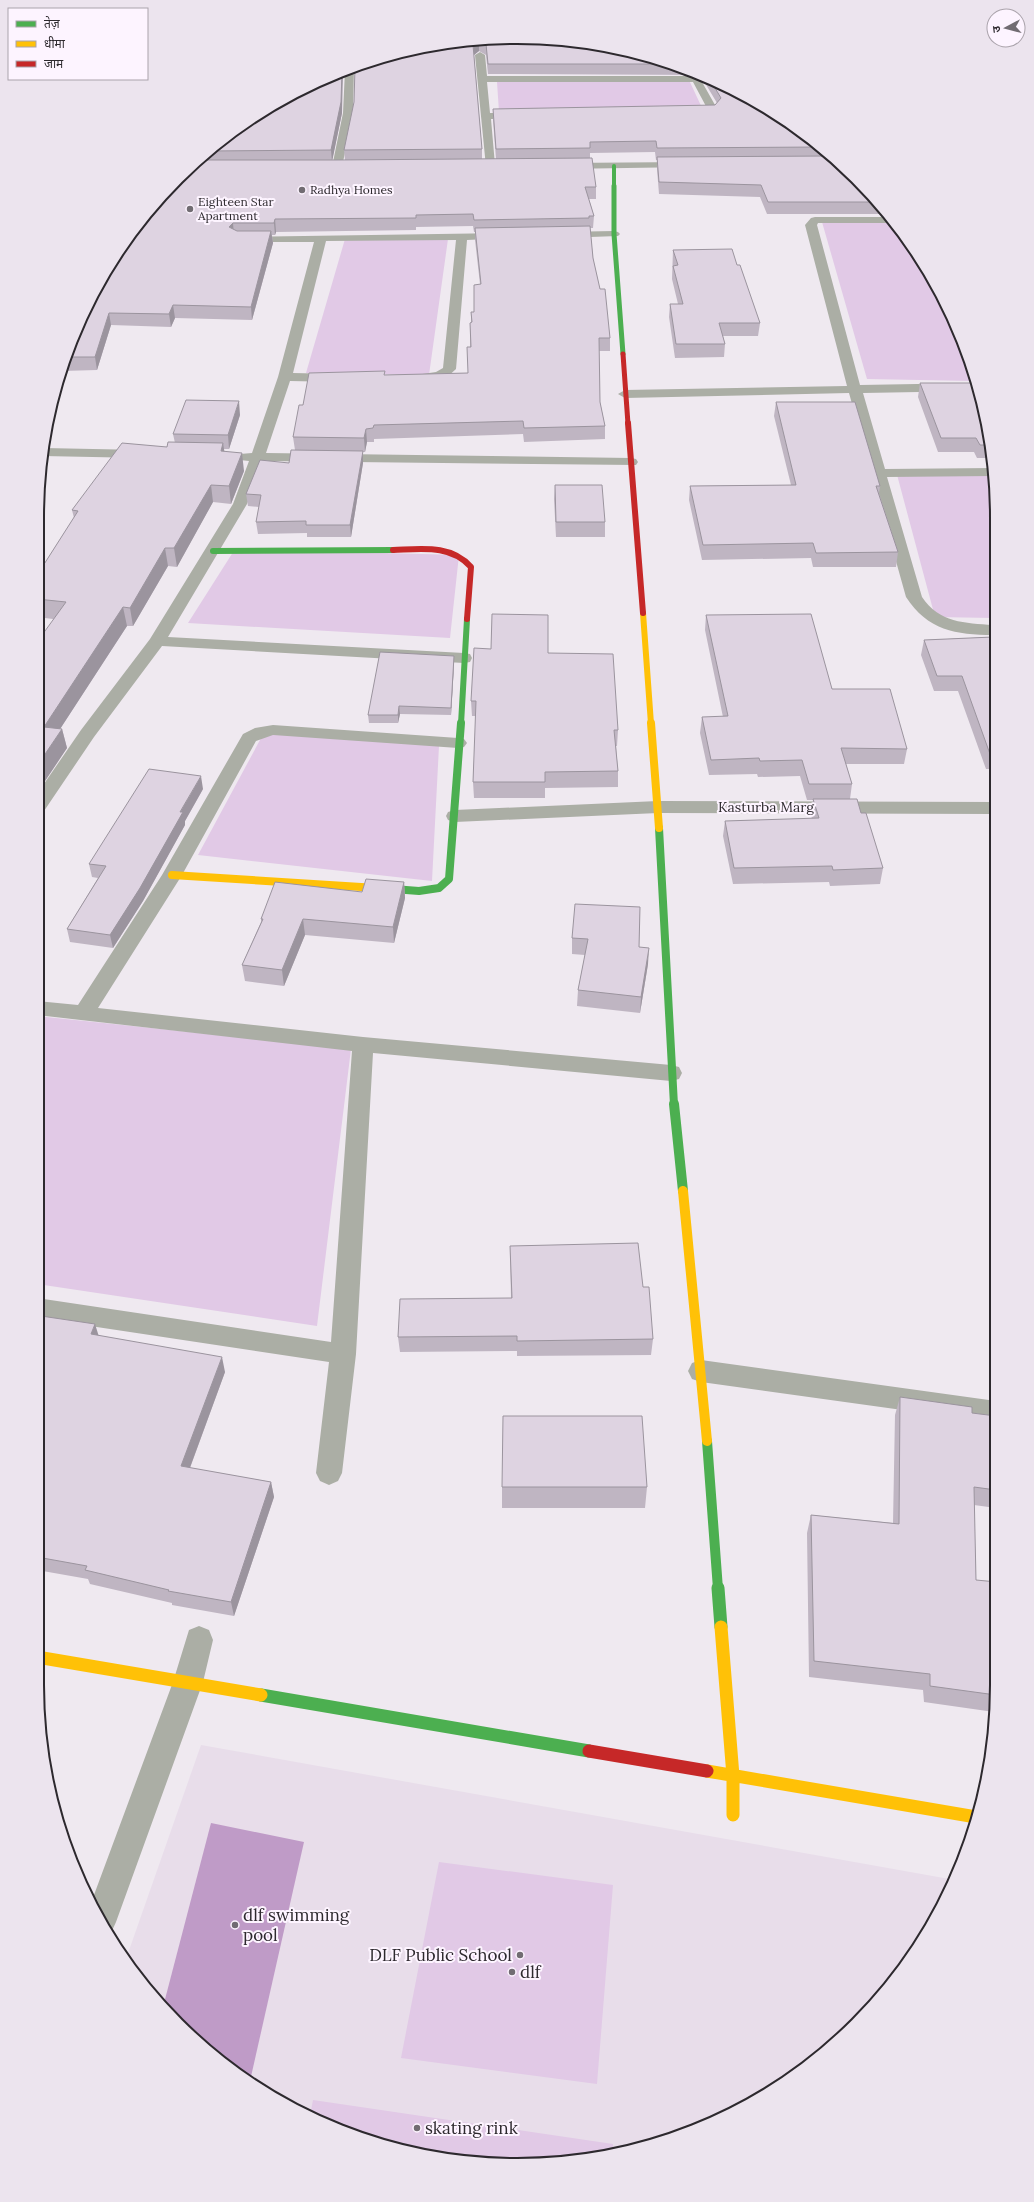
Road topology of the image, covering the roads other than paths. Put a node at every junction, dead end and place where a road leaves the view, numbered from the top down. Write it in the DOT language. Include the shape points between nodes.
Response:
graph roads {
  1 [pos="480,55"];
  2 [pos="350,75"];
  3 [pos="483,79"];
  4 [pos="696,79"];
  5 [pos="681,115"];
  6 [pos="487,116"];
  7 [pos="534,116"];
  8 [pos="490,165"];
  9 [pos="700,165"];
  10 [pos="552,166"];
  11 [pos="614,166"];
  12 [pos="337,167"];
  13 [pos="885,220"];
  14 [pos="614,234"];
  15 [pos="546,235"];
  16 [pos="462,236"];
  17 [pos="516,236"];
  18 [pos="321,238"];
  19 [pos="238,239"];
  20 [pos="285,377"];
  21 [pos="348,378"];
  22 [pos="403,379"];
  23 [pos="972,387"];
  24 [pos="855,390"];
  25 [pos="625,394"];
  26 [pos="48,452"];
  27 [pos="155,455"];
  28 [pos="234,456"];
  29 [pos="258,457"];
  30 [pos="631,462"];
  31 [pos="988,472"];
  32 [pos="880,473"];
  33 [pos="213,551"];
  34 [pos="990,630"];
  35 [pos="156,641"];
  36 [pos="464,658"];
  37 [pos="458,743"];
  38 [pos="44,797"];
  39 [pos="658,806"];
  40 [pos="990,808"];
  41 [pos="455,816"];
  42 [pos="172,875"];
  43 [pos="44,1009"];
  44 [pos="83,1014"];
  45 [pos="363,1045"];
  46 [pos="671,1073"];
  47 [pos="44,1309"];
  48 [pos="342,1354"];
  49 [pos="701,1370"];
  50 [pos="990,1411"];
  51 [pos="329,1473"];
  52 [pos="199,1640"];
  53 [pos="44,1658"];
  54 [pos="188,1682"];
  55 [pos="733,1776"];
  56 [pos="733,1815"];
  57 [pos="971,1817"];
  58 [pos="103,1914"];
  1 -- 3 [label="street"];
  2 -- 12 [label="street" via="348,113"];
  3 -- 4 [label="street"];
  3 -- 6 [label="street"];
  4 -- 5 [label="street" via="714,112"];
  6 -- 7 [label="street"];
  6 -- 8 [label="street"];
  9 -- 11 [label="street"];
  10 -- 11 [label="street"];
  11 -- 14 [label="street"];
  13 -- 24 [label="street" via="815,220 812,226"];
  14 -- 15 [label="street"];
  14 -- 25 [label="street"];
  16 -- 17 [label="street"];
  16 -- 18 [label="street"];
  16 -- 22 [label="street" via="449,369 440,376 427,379"];
  18 -- 19 [label="street"];
  18 -- 20 [label="street"];
  20 -- 21 [label="street"];
  20 -- 29 [label="street"];
  23 -- 24 [label="street"];
  24 -- 25 [label="street"];
  24 -- 32 [label="street"];
  25 -- 30 [label="street"];
  26 -- 27 [label="street"];
  28 -- 29 [label="street"];
  29 -- 30 [label="street"];
  29 -- 33 [label="street" via="240,504"];
  30 -- 39 [label="street"];
  31 -- 32 [label="street"];
  32 -- 34 [label="street" via="919,608 932,619 952,626"];
  33 -- 35 [label="street"];
  33 -- 36 [label="street" via="456,552 466,558 471,567"];
  35 -- 36 [label="street"];
  35 -- 38 [label="street"];
  36 -- 37 [label="street"];
  37 -- 41 [label="street"];
  37 -- 42 [label="street" via="273,730 261,732 249,738"];
  39 -- 40 [label="street, Kasturba Marg"];
  39 -- 41 [label="street, Kasturba Marg"];
  39 -- 46 [label="street"];
  41 -- 42 [label="street" via="449,879 439,888 419,891"];
  42 -- 44 [label="street"];
  43 -- 44 [label="street"];
  44 -- 45 [label="street"];
  45 -- 46 [label="street"];
  45 -- 48 [label="street"];
  46 -- 49 [label="street"];
  47 -- 48 [label="street"];
  48 -- 51 [label="street"];
  49 -- 50 [label="street"];
  49 -- 55 [label="street"];
  52 -- 54 [label="street"];
  53 -- 54 [label="street"];
  54 -- 55 [label="street"];
  54 -- 58 [label="street"];
  55 -- 56 [label="street"];
  55 -- 57 [label="street"];
}
